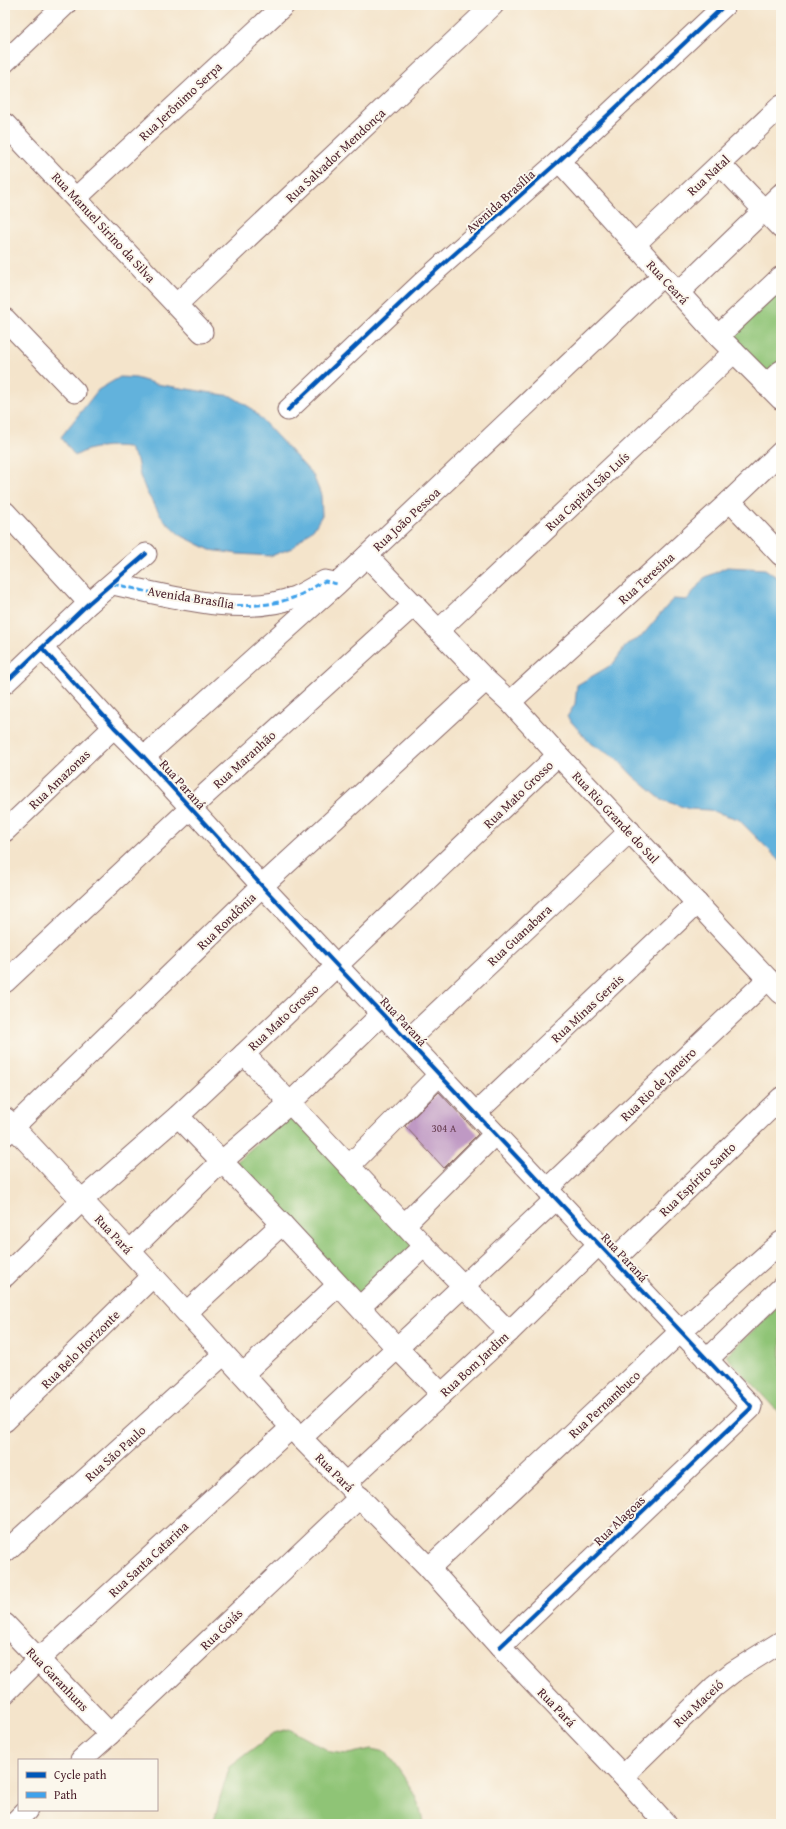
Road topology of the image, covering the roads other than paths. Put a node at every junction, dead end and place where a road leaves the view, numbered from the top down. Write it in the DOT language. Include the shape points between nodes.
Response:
graph roads {
  1 [pos="65,5"];
  2 [pos="284,5"];
  3 [pos="493,5"];
  4 [pos="725,5"];
  5 [pos="5,62"];
  6 [pos="781,106"];
  7 [pos="5,124"];
  8 [pos="559,161"];
  9 [pos="720,164"];
  10 [pos="781,194"];
  11 [pos="76,198"];
  12 [pos="764,211"];
  13 [pos="781,228"];
  14 [pos="634,245"];
  15 [pos="662,276"];
  16 [pos="781,277"];
  17 [pos="678,293"];
  18 [pos="177,304"];
  19 [pos="5,319"];
  20 [pos="202,332"];
  21 [pos="718,336"];
  22 [pos="734,352"];
  23 [pos="774,378"];
  24 [pos="75,392"];
  25 [pos="781,399"];
  26 [pos="288,410"];
  27 [pos="781,452"];
  28 [pos="730,501"];
  29 [pos="5,512"];
  30 [pos="146,554"];
  31 [pos="781,555"];
  32 [pos="367,556"];
  33 [pos="113,584"];
  34 [pos="337,584"];
  35 [pos="89,603"];
  36 [pos="415,604"];
  37 [pos="439,630"];
  38 [pos="42,648"];
  39 [pos="486,680"];
  40 [pos="5,683"];
  41 [pos="510,702"];
  42 [pos="114,727"];
  43 [pos="558,756"];
  44 [pos="144,757"];
  45 [pos="191,808"];
  46 [pos="5,831"];
  47 [pos="630,831"];
  48 [pos="262,886"];
  49 [pos="697,903"];
  50 [pos="338,966"];
  51 [pos="5,982"];
  52 [pos="774,986"];
  53 [pos="383,1013"];
  54 [pos="408,1040"];
  55 [pos="244,1054"];
  56 [pos="439,1075"];
  57 [pos="781,1098"];
  58 [pos="290,1103"];
  59 [pos="476,1113"];
  60 [pos="178,1116"];
  61 [pos="8,1127"];
  62 [pos="495,1134"];
  63 [pos="221,1162"];
  64 [pos="349,1166"];
  65 [pos="552,1194"];
  66 [pos="82,1200"];
  67 [pos="282,1224"];
  68 [pos="404,1224"];
  69 [pos="781,1242"];
  70 [pos="599,1244"];
  71 [pos="424,1246"];
  72 [pos="130,1251"];
  73 [pos="614,1260"];
  74 [pos="5,1276"];
  75 [pos="153,1276"];
  76 [pos="338,1285"];
  77 [pos="464,1286"];
  78 [pos="781,1288"];
  79 [pos="360,1307"];
  80 [pos="187,1312"];
  81 [pos="508,1332"];
  82 [pos="680,1332"];
  83 [pos="397,1348"];
  84 [pos="224,1354"];
  85 [pos="706,1360"];
  86 [pos="243,1374"];
  87 [pos="442,1394"];
  88 [pos="751,1407"];
  89 [pos="5,1420"];
  90 [pos="296,1433"];
  91 [pos="353,1490"];
  92 [pos="5,1552"];
  93 [pos="429,1568"];
  94 [pos="5,1624"];
  95 [pos="781,1642"];
  96 [pos="500,1647"];
  97 [pos="40,1659"];
  98 [pos="5,1693"];
  99 [pos="110,1734"];
  100 [pos="82,1759"];
  101 [pos="623,1776"];
  102 [pos="26,1811"];
  103 [pos="13,1824"];
  104 [pos="666,1824"];
  1 -- 5 [label="street"];
  2 -- 11 [label="street, Rua Jerônimo Serpa"];
  3 -- 18 [label="street, Rua Salvador Mendonça"];
  4 -- 8 [label="street, Avenida Brasília"];
  6 -- 9 [label="street, Rua Natal"];
  7 -- 11 [label="street, Rua Manuel Sirino da Silva"];
  8 -- 14 [label="street, Rua Ceará"];
  8 -- 26 [label="street, Avenida Brasília" via="422,283"];
  9 -- 12 [label="street"];
  9 -- 14 [label="street, Rua Natal"];
  10 -- 12 [label="street"];
  11 -- 18 [label="street, Rua Manuel Sirino da Silva"];
  12 -- 13 [label="street"];
  12 -- 17 [label="street"];
  14 -- 15 [label="street, Rua Ceará"];
  15 -- 17 [label="street, Rua Ceará"];
  15 -- 32 [label="street, Rua João Pessoa"];
  16 -- 21 [label="street"];
  17 -- 21 [label="street, Rua Ceará"];
  18 -- 20 [label="street, Rua Manuel Sirino da Silva"];
  19 -- 24 [label="street"];
  21 -- 22 [label="street, Rua Ceará"];
  22 -- 23 [label="street, Rua Ceará"];
  22 -- 37 [label="street, Rua Capital São Luís"];
  23 -- 25 [label="street, Rua Ceará"];
  27 -- 28 [label="street, Rua Teresina"];
  28 -- 31 [label="street"];
  28 -- 41 [label="street, Rua Teresina"];
  29 -- 35 [label="street"];
  30 -- 33 [label="street"];
  32 -- 34 [label="street, Rua João Pessoa"];
  32 -- 36 [label="street, Rua Rio Grande do Sul"];
  33 -- 34 [label="street, Avenida Brasília" via="231,606 277,602 295,597 325,581"];
  33 -- 35 [label="street"];
  34 -- 44 [label="street, Rua João Pessoa"];
  35 -- 38 [label="street"];
  36 -- 37 [label="street, Rua Rio Grande do Sul"];
  36 -- 45 [label="street, Rua Maranhão"];
  37 -- 39 [label="street, Rua Rio Grande do Sul"];
  38 -- 40 [label="street"];
  38 -- 42 [label="street, Rua Paraná"];
  39 -- 41 [label="street, Rua Rio Grande do Sul"];
  39 -- 48 [label="street, Rua Rondônia"];
  41 -- 43 [label="street, Rua Rio Grande do Sul"];
  42 -- 44 [label="street, Rua Paraná"];
  42 -- 46 [label="street, Rua Amazonas"];
  43 -- 47 [label="street, Rua Rio Grande do Sul"];
  43 -- 50 [label="street, Rua Mato Grosso"];
  44 -- 45 [label="street, Rua Paraná"];
  45 -- 48 [label="street, Rua Paraná"];
  45 -- 51 [label="street, Rua Maranhão"];
  47 -- 49 [label="street, Rua Rio Grande do Sul"];
  47 -- 54 [label="street, Rua Guanabara"];
  48 -- 50 [label="street, Rua Paraná"];
  48 -- 61 [label="street, Rua Rondônia"];
  49 -- 52 [label="street, Rua Rio Grande do Sul"];
  49 -- 59 [label="street, Rua Minas Gerais"];
  50 -- 53 [label="street, Rua Paraná"];
  50 -- 55 [label="street, Rua Mato Grosso"];
  52 -- 65 [label="street, Rua Rio de Janeiro"];
  53 -- 54 [label="street, Rua Paraná"];
  53 -- 58 [label="street"];
  54 -- 56 [label="street, Rua Paraná"];
  55 -- 58 [label="street"];
  55 -- 60 [label="street, Rua Mato Grosso"];
  56 -- 59 [label="street, Rua Paraná"];
  56 -- 64 [label="street"];
  57 -- 73 [label="street, Rua Espírito Santo"];
  58 -- 63 [label="street"];
  58 -- 64 [label="street"];
  59 -- 62 [label="street, Rua Paraná"];
  60 -- 63 [label="street"];
  60 -- 66 [label="street, Rua Mato Grosso"];
  61 -- 66 [label="street, Rua Pará"];
  62 -- 65 [label="street, Rua Paraná"];
  62 -- 68 [label="street"];
  63 -- 67 [label="street"];
  63 -- 72 [label="street"];
  64 -- 68 [label="street"];
  65 -- 70 [label="street, Rua Paraná"];
  65 -- 77 [label="street, Rua Rio de Janeiro"];
  66 -- 72 [label="street, Rua Pará"];
  66 -- 74 [label="street, Rua Mato Grosso"];
  67 -- 76 [label="street"];
  67 -- 80 [label="street"];
  68 -- 71 [label="street"];
  69 -- 82 [label="street, Rua Pernambuco"];
  70 -- 73 [label="street, Rua Paraná"];
  70 -- 81 [label="street, Rua Bom Jardim"];
  71 -- 77 [label="street"];
  71 -- 79 [label="street"];
  72 -- 75 [label="street, Rua Pará"];
  73 -- 82 [label="street, Rua Paraná"];
  75 -- 80 [label="street, Rua Pará"];
  75 -- 89 [label="street, Rua Belo Horizonte"];
  76 -- 79 [label="street"];
  76 -- 86 [label="street"];
  77 -- 81 [label="street"];
  77 -- 83 [label="street, Rua Rio de Janeiro"];
  78 -- 85 [label="street"];
  79 -- 83 [label="street"];
  80 -- 84 [label="street, Rua Pará"];
  81 -- 87 [label="street, Rua Bom Jardim"];
  82 -- 85 [label="street, Rua Paraná"];
  82 -- 93 [label="street, Rua Pernambuco"];
  83 -- 87 [label="street"];
  83 -- 90 [label="street, Rua Santa Catarina"];
  84 -- 86 [label="street, Rua Pará"];
  84 -- 92 [label="street, Rua São Paulo"];
  85 -- 88 [label="street, Rua Paraná"];
  86 -- 90 [label="street, Rua Pará"];
  87 -- 91 [label="street, Rua Bom Jardim"];
  88 -- 96 [label="street, Rua Alagoas"];
  90 -- 91 [label="street, Rua Pará"];
  90 -- 97 [label="street, Rua Santa Catarina"];
  91 -- 93 [label="street, Rua Pará"];
  91 -- 99 [label="street, Rua Goiás"];
  93 -- 96 [label="street, Rua Pará"];
  94 -- 97 [label="street, Rua Garanhuns"];
  95 -- 101 [label="street, Rua Maceió" via="714,1687"];
  96 -- 101 [label="street, Rua Pará"];
  97 -- 98 [label="street, Rua Santa Catarina"];
  97 -- 99 [label="street, Rua Garanhuns"];
  99 -- 100 [label="street, Rua Goiás"];
  101 -- 104 [label="street, Rua Pará"];
  102 -- 103 [label="street"];
}
